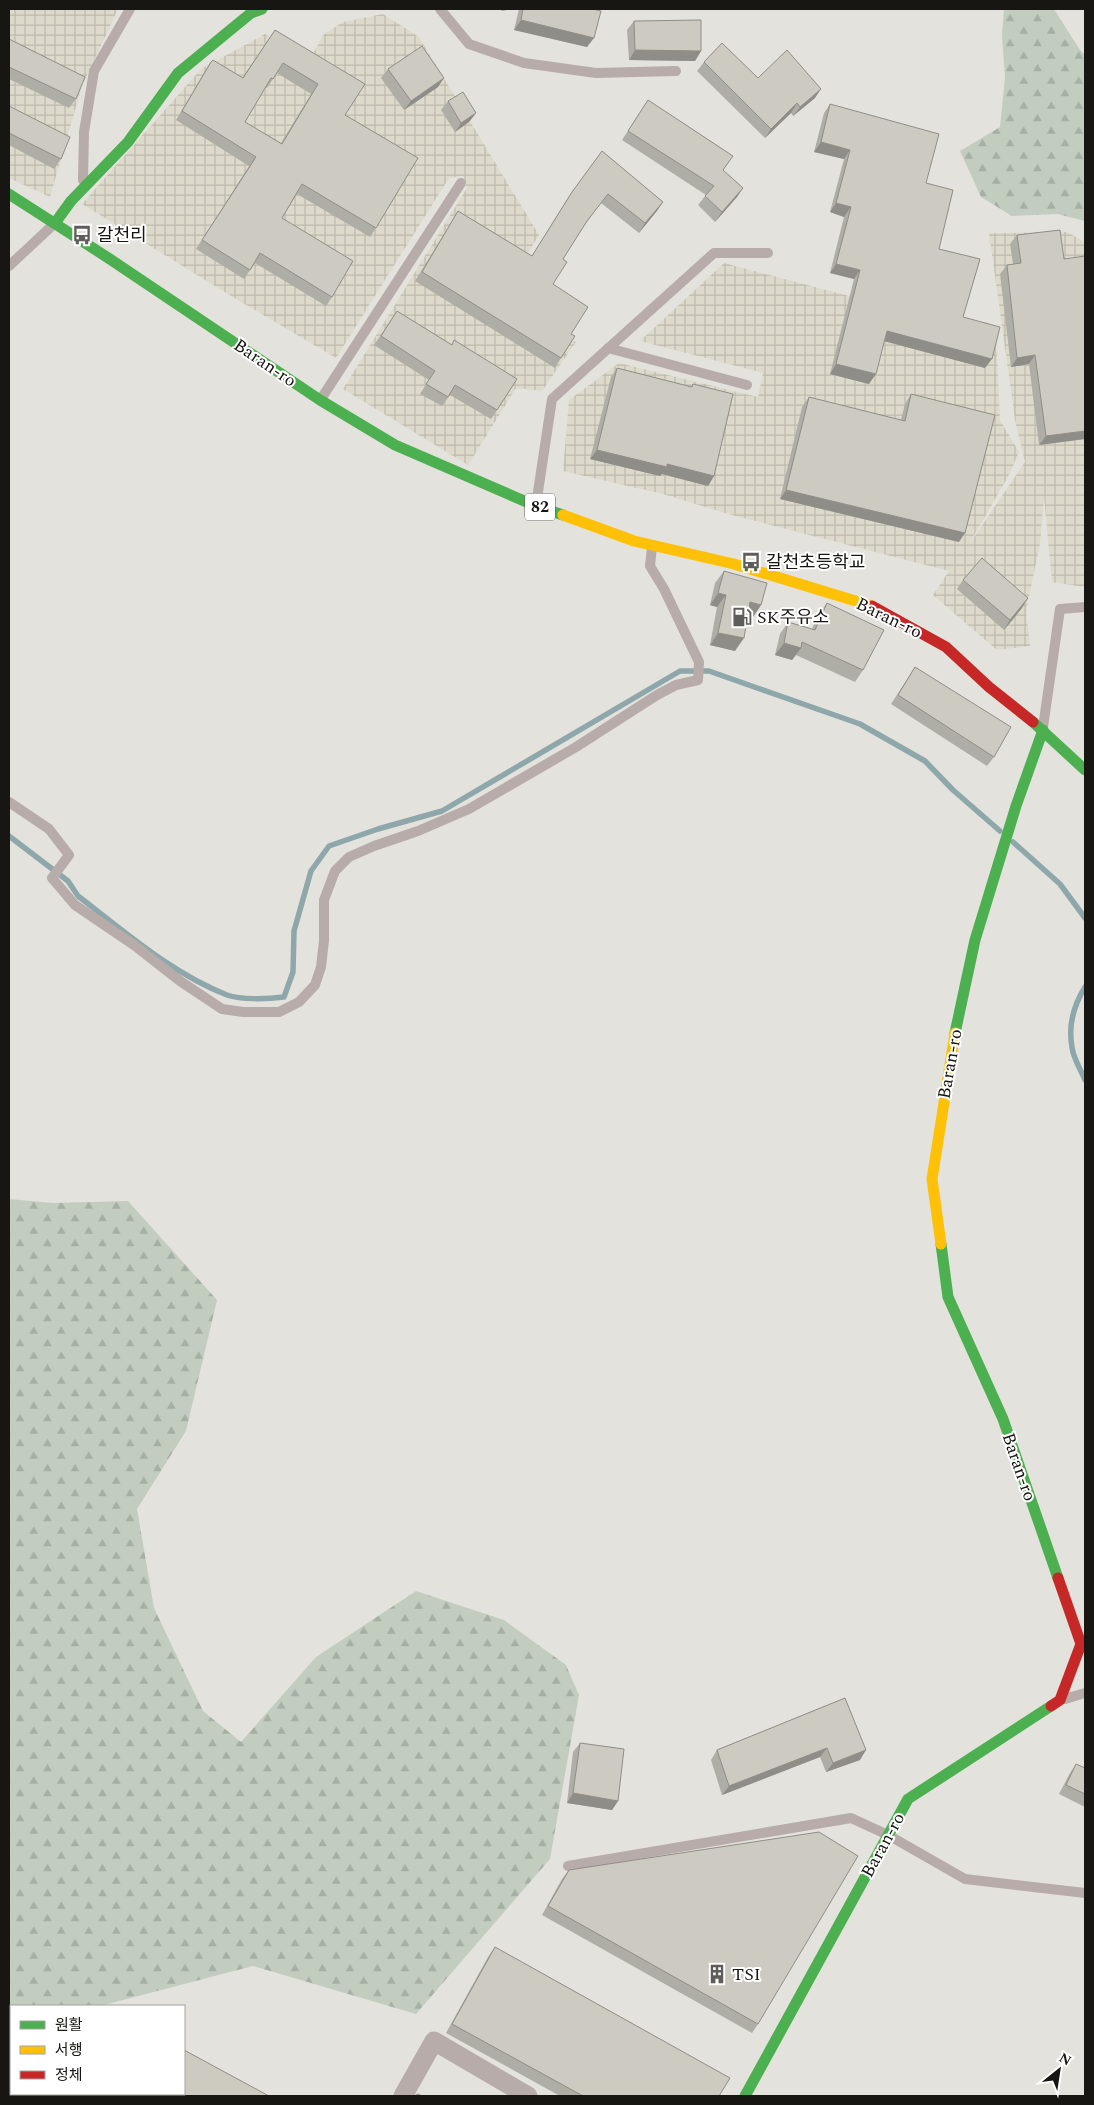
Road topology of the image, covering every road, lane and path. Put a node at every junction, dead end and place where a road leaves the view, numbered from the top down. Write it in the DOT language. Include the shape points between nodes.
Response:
graph roads {
  1 [pos="130,9"];
  2 [pos="262,9"];
  3 [pos="440,9"];
  4 [pos="676,71"];
  5 [pos="461,183"];
  6 [pos="83,189"];
  7 [pos="9,194"];
  8 [pos="55,223"];
  9 [pos="768,253"];
  10 [pos="9,266"];
  11 [pos="608,348"];
  12 [pos="747,385"];
  13 [pos="320,400"];
  14 [pos="536,506"];
  15 [pos="652,545"];
  16 [pos="1085,607"];
  17 [pos="1043,730"];
  18 [pos="1085,770"];
  19 [pos="9,802"];
  20 [pos="1085,1693"];
  21 [pos="1060,1700"];
  22 [pos="888,1835"];
  23 [pos="568,1866"];
  24 [pos="1085,1893"];
  25 [pos="403,2096"];
  26 [pos="528,2096"];
  27 [pos="744,2096"];
  1 -- 6 [label="lane" via="94,71 84,132"];
  2 -- 6 [label="street" via="251,12 178,73 128,142"];
  3 -- 4 [label="lane" via="469,44 524,63 596,73"];
  5 -- 13 [label="lane"];
  6 -- 8 [label="street"];
  7 -- 8 [label="street, Baran-ro / 82"];
  8 -- 10 [label="lane"];
  8 -- 13 [label="street, Baran-ro / 82"];
  9 -- 11 [label="lane" via="714,253"];
  11 -- 12 [label="lane"];
  11 -- 14 [label="lane" via="552,399"];
  13 -- 14 [label="street, Baran-ro / 82" via="395,445"];
  14 -- 15 [label="street, Baran-ro / 82"];
  15 -- 17 [label="street, Baran-ro / 82" via="734,564 871,605 946,647"];
  15 -- 19 [label="lane" via="650,566 699,662 698,680 676,685 657,695 469,809 349,857 335,871 324,900 324,941 315,985 299,1002 279,1012 222,1009 75,905 52,878 69,855 49,829"];
  16 -- 17 [label="lane, Baran-ro" via="1060,609"];
  17 -- 18 [label="street, Baran-ro / 82"];
  17 -- 21 [label="street, Baran-ro" via="1016,806 973,949 950,1059 932,1179 948,1297 1003,1420 1080,1644"];
  20 -- 21 [label="lane"];
  21 -- 22 [label="street, Baran-ro" via="908,1799"];
  22 -- 23 [label="lane" via="851,1818"];
  22 -- 24 [label="lane" via="965,1879"];
  22 -- 27 [label="street, Baran-ro"];
  25 -- 26 [label="street" via="434,2042"];
}
